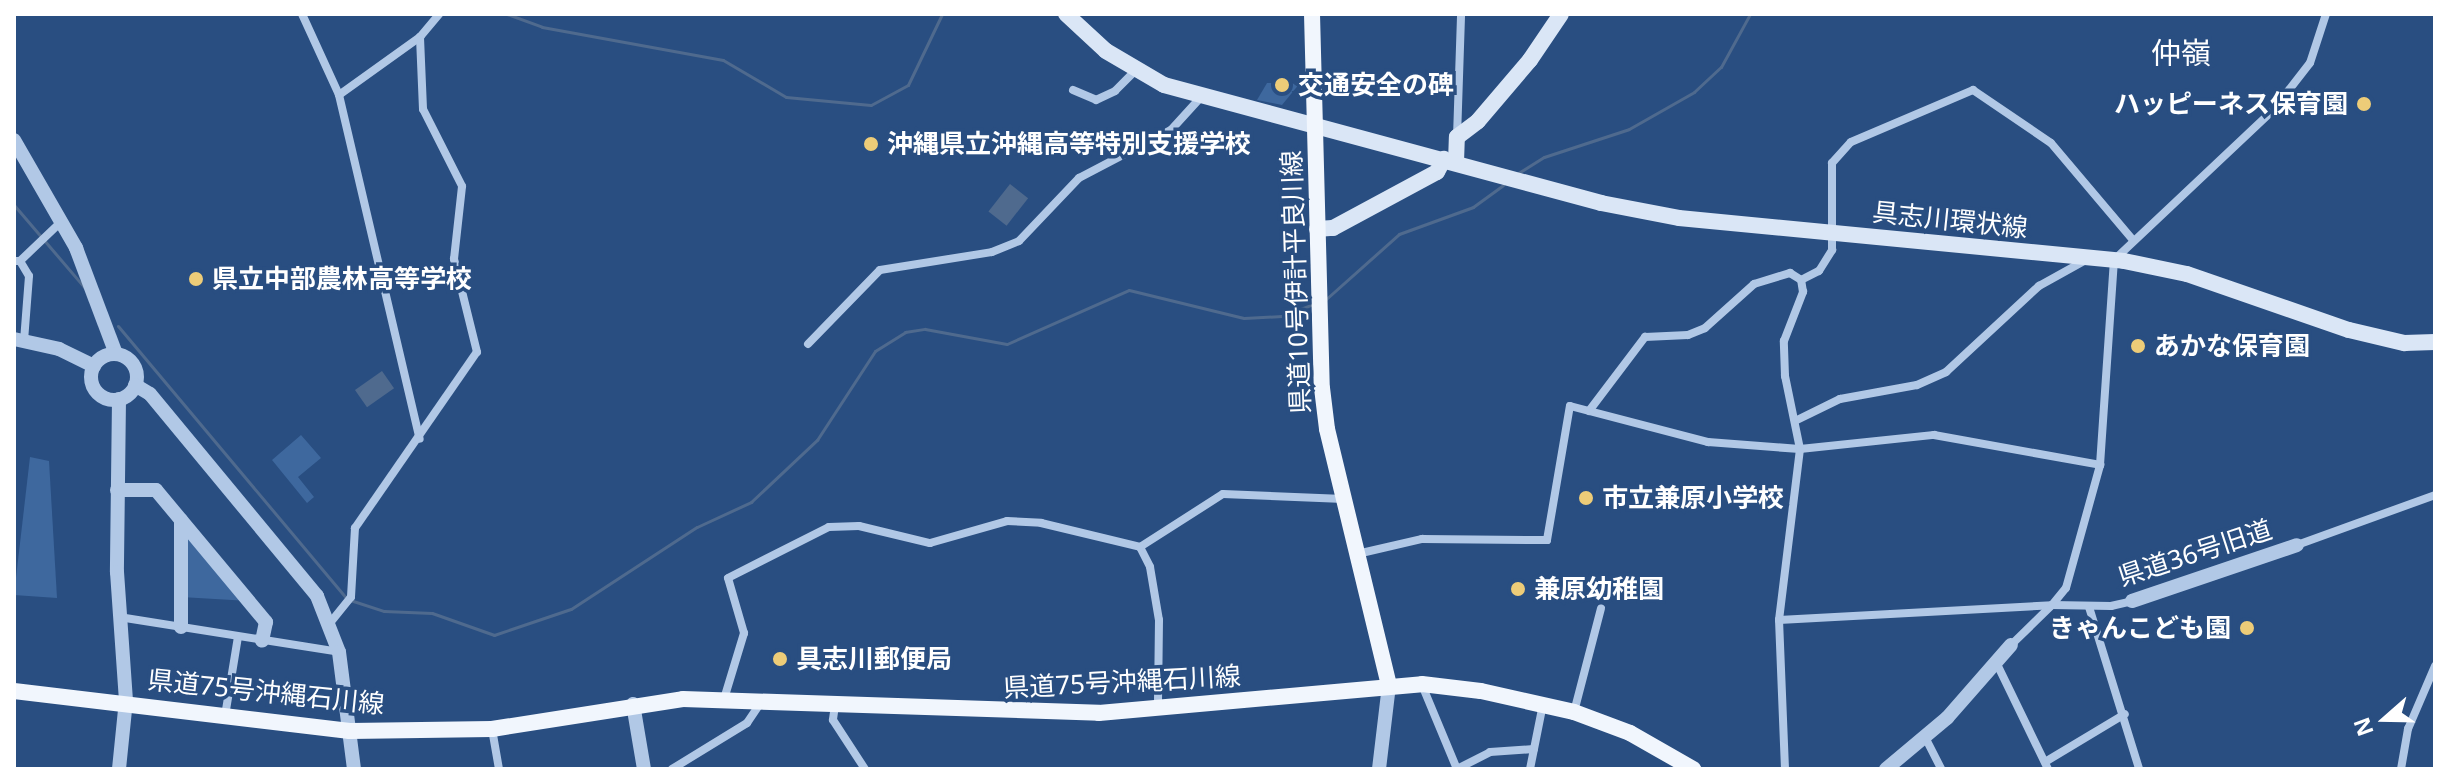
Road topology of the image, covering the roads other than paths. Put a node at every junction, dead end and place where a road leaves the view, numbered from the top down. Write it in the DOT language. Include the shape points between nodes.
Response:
graph roads {
  1 [pos="302,14"];
  2 [pos="439,14"];
  3 [pos="1066,14"];
  4 [pos="1312,14"];
  5 [pos="1461,14"];
  6 [pos="1561,14"];
  7 [pos="2326,14"];
  8 [pos="420,37"];
  9 [pos="1135,71"];
  10 [pos="1073,90"];
  11 [pos="339,95"];
  12 [pos="1201,97"];
  13 [pos="1314,125"];
  14 [pos="1457,137"];
  15 [pos="14,140"];
  16 [pos="1450,160"];
  17 [pos="61,222"];
  18 [pos="1317,229"];
  19 [pos="1834,233"];
  20 [pos="2132,239"];
  21 [pos="2090,258"];
  22 [pos="2114,260"];
  23 [pos="17,261"];
  24 [pos="1801,280"];
  25 [pos="19,340"];
  26 [pos="2435,342"];
  27 [pos="808,344"];
  28 [pos="116,354"];
  29 [pos="94,366"];
  30 [pos="135,385"];
  31 [pos="119,399"];
  32 [pos="1589,411"];
  33 [pos="1797,420"];
  34 [pos="420,439"];
  35 [pos="1800,449"];
  36 [pos="2100,465"];
  37 [pos="117,490"];
  38 [pos="2435,495"];
  39 [pos="1344,499"];
  40 [pos="181,520"];
  41 [pos="2297,545"];
  42 [pos="1140,547"];
  43 [pos="1357,554"];
  44 [pos="2132,601"];
  45 [pos="2052,605"];
  46 [pos="2089,607"];
  47 [pos="1601,608"];
  48 [pos="119,616"];
  49 [pos="1779,620"];
  50 [pos="330,623"];
  51 [pos="181,627"];
  52 [pos="238,637"];
  53 [pos="262,641"];
  54 [pos="2011,645"];
  55 [pos="339,652"];
  56 [pos="1996,662"];
  57 [pos="2435,666"];
  58 [pos="1422,684"];
  59 [pos="1389,685"];
  60 [pos="14,691"];
  61 [pos="724,699"];
  62 [pos="126,700"];
  63 [pos="761,701"];
  64 [pos="1543,703"];
  65 [pos="633,704"];
  66 [pos="835,705"];
  67 [pos="1158,709"];
  68 [pos="1574,712"];
  69 [pos="2125,714"];
  70 [pos="225,716"];
  71 [pos="492,729"];
  72 [pos="350,731"];
  73 [pos="1926,739"];
  74 [pos="1534,749"];
  75 [pos="2047,766"];
  76 [pos="119,769"];
  77 [pos="354,769"];
  78 [pos="499,769"];
  79 [pos="644,769"];
  80 [pos="672,769"];
  81 [pos="865,769"];
  82 [pos="1379,769"];
  83 [pos="1457,769"];
  84 [pos="1530,769"];
  85 [pos="1693,769"];
  86 [pos="1785,769"];
  87 [pos="1886,769"];
  88 [pos="1941,769"];
  89 [pos="2139,769"];
  90 [pos="2401,769"];
  1 -- 11 [label="street"];
  2 -- 8 [label="street"];
  3 -- 9 [label="main road, 具志川環状線"];
  4 -- 13 [label="main road, 県道10号伊計平良川線"];
  5 -- 14 [label="street"];
  6 -- 14 [label="main road" via="1530,60 1478,121"];
  7 -- 20 [label="street" via="2310,63 2274,109"];
  8 -- 11 [label="street"];
  8 -- 34 [label="street" via="423,109 462,186 454,259 477,352"];
  9 -- 10 [label="street" via="1115,91 1096,100"];
  9 -- 12 [label="main road, 具志川環状線"];
  11 -- 34 [label="street"];
  12 -- 13 [label="main road, 具志川環状線"];
  12 -- 27 [label="street" via="1171,130 1079,178 1019,241 992,252 880,270"];
  13 -- 16 [label="main road, 具志川環状線"];
  13 -- 18 [label="main road, 県道10号伊計平良川線"];
  14 -- 16 [label="main road"];
  15 -- 17 [label="street"];
  16 -- 18 [label="main road" via="1333,228"];
  16 -- 19 [label="main road, 具志川環状線" via="1643,212"];
  17 -- 23 [label="street"];
  17 -- 28 [label="street" via="87,271"];
  18 -- 39 [label="main road, 県道10号伊計平良川線" via="1322,388"];
  19 -- 20 [label="street" via="1832,163 1851,142 1973,90 2051,143"];
  19 -- 21 [label="main road, 具志川環状線"];
  19 -- 24 [label="street" via="1832,250 1819,271"];
  20 -- 22 [label="street"];
  21 -- 22 [label="main road, 具志川環状線"];
  21 -- 33 [label="street" via="2039,286 1946,372 1917,385 1840,399"];
  22 -- 26 [label="main road, 具志川環状線" via="2187,274 2349,330 2404,343"];
  22 -- 36 [label="street"];
  23 -- 25 [label="street" via="29,276"];
  24 -- 32 [label="street" via="1790,273 1754,284 1705,328 1688,335 1645,337"];
  24 -- 33 [label="street" via="1803,292 1784,341 1785,376"];
  25 -- 29 [label="street" via="59,349"];
  28 -- 29 [label="street"];
  28 -- 30 [label="street" via="134,365"];
  29 -- 31 [label="street" via="94,387 104,398"];
  30 -- 31 [label="street"];
  30 -- 50 [label="street" via="150,394 300,573"];
  31 -- 37 [label="street"];
  32 -- 35 [label="street" via="1708,442"];
  32 -- 43 [label="street" via="1570,406 1547,540 1422,539"];
  33 -- 35 [label="street"];
  34 -- 50 [label="street" via="355,528 351,597"];
  35 -- 36 [label="street" via="1934,435"];
  35 -- 49 [label="street"];
  36 -- 45 [label="street" via="2066,588"];
  37 -- 40 [label="street" via="156,490"];
  37 -- 48 [label="street"];
  38 -- 41 [label="street, 県道36号旧道"];
  39 -- 42 [label="street" via="1223,494"];
  39 -- 43 [label="main road, 県道10号伊計平良川線"];
  40 -- 51 [label="street"];
  40 -- 53 [label="street" via="266,622"];
  41 -- 44 [label="street, 県道36号旧道"];
  42 -- 61 [label="street" via="1041,523 1007,521 930,543 859,526 829,527 728,578 744,633"];
  42 -- 67 [label="street" via="1150,567 1159,620"];
  43 -- 59 [label="main road, 県道10号伊計平良川線"];
  44 -- 46 [label="street, 県道36号旧道"];
  45 -- 46 [label="street, 県道36号旧道"];
  45 -- 49 [label="street, 県道36号旧道"];
  45 -- 54 [label="street"];
  46 -- 69 [label="street"];
  47 -- 68 [label="street"];
  48 -- 51 [label="street"];
  48 -- 62 [label="street"];
  49 -- 86 [label="street"];
  50 -- 55 [label="street"];
  51 -- 52 [label="street"];
  52 -- 53 [label="street"];
  52 -- 70 [label="street"];
  53 -- 55 [label="street"];
  54 -- 56 [label="street"];
  55 -- 72 [label="street"];
  56 -- 73 [label="street"];
  56 -- 75 [label="street"];
  57 -- 90 [label="street" via="2408,729"];
  58 -- 59 [label="main road, 県道75号沖縄石川線"];
  58 -- 64 [label="main road, 県道75号沖縄石川線"];
  58 -- 83 [label="street"];
  59 -- 67 [label="main road, 県道75号沖縄石川線"];
  59 -- 82 [label="street"];
  60 -- 62 [label="main road, 県道75号沖縄石川線"];
  61 -- 63 [label="main road, 県道75号沖縄石川線"];
  61 -- 65 [label="main road, 県道75号沖縄石川線"];
  62 -- 70 [label="main road, 県道75号沖縄石川線"];
  62 -- 76 [label="street"];
  63 -- 66 [label="main road, 県道75号沖縄石川線"];
  63 -- 80 [label="street" via="747,723"];
  64 -- 68 [label="main road, 県道75号沖縄石川線"];
  64 -- 74 [label="street"];
  65 -- 71 [label="main road, 県道75号沖縄石川線"];
  65 -- 79 [label="street"];
  66 -- 67 [label="main road, 県道75号沖縄石川線" via="996,712"];
  66 -- 81 [label="street" via="833,720"];
  68 -- 85 [label="main road, 県道75号沖縄石川線" via="1630,733"];
  69 -- 75 [label="street"];
  69 -- 89 [label="street"];
  70 -- 72 [label="main road, 県道75号沖縄石川線"];
  71 -- 72 [label="main road, 県道75号沖縄石川線"];
  71 -- 78 [label="street"];
  72 -- 77 [label="street"];
  73 -- 87 [label="street"];
  73 -- 88 [label="street"];
  74 -- 83 [label="street" via="1490,752"];
  74 -- 84 [label="street"];
}
